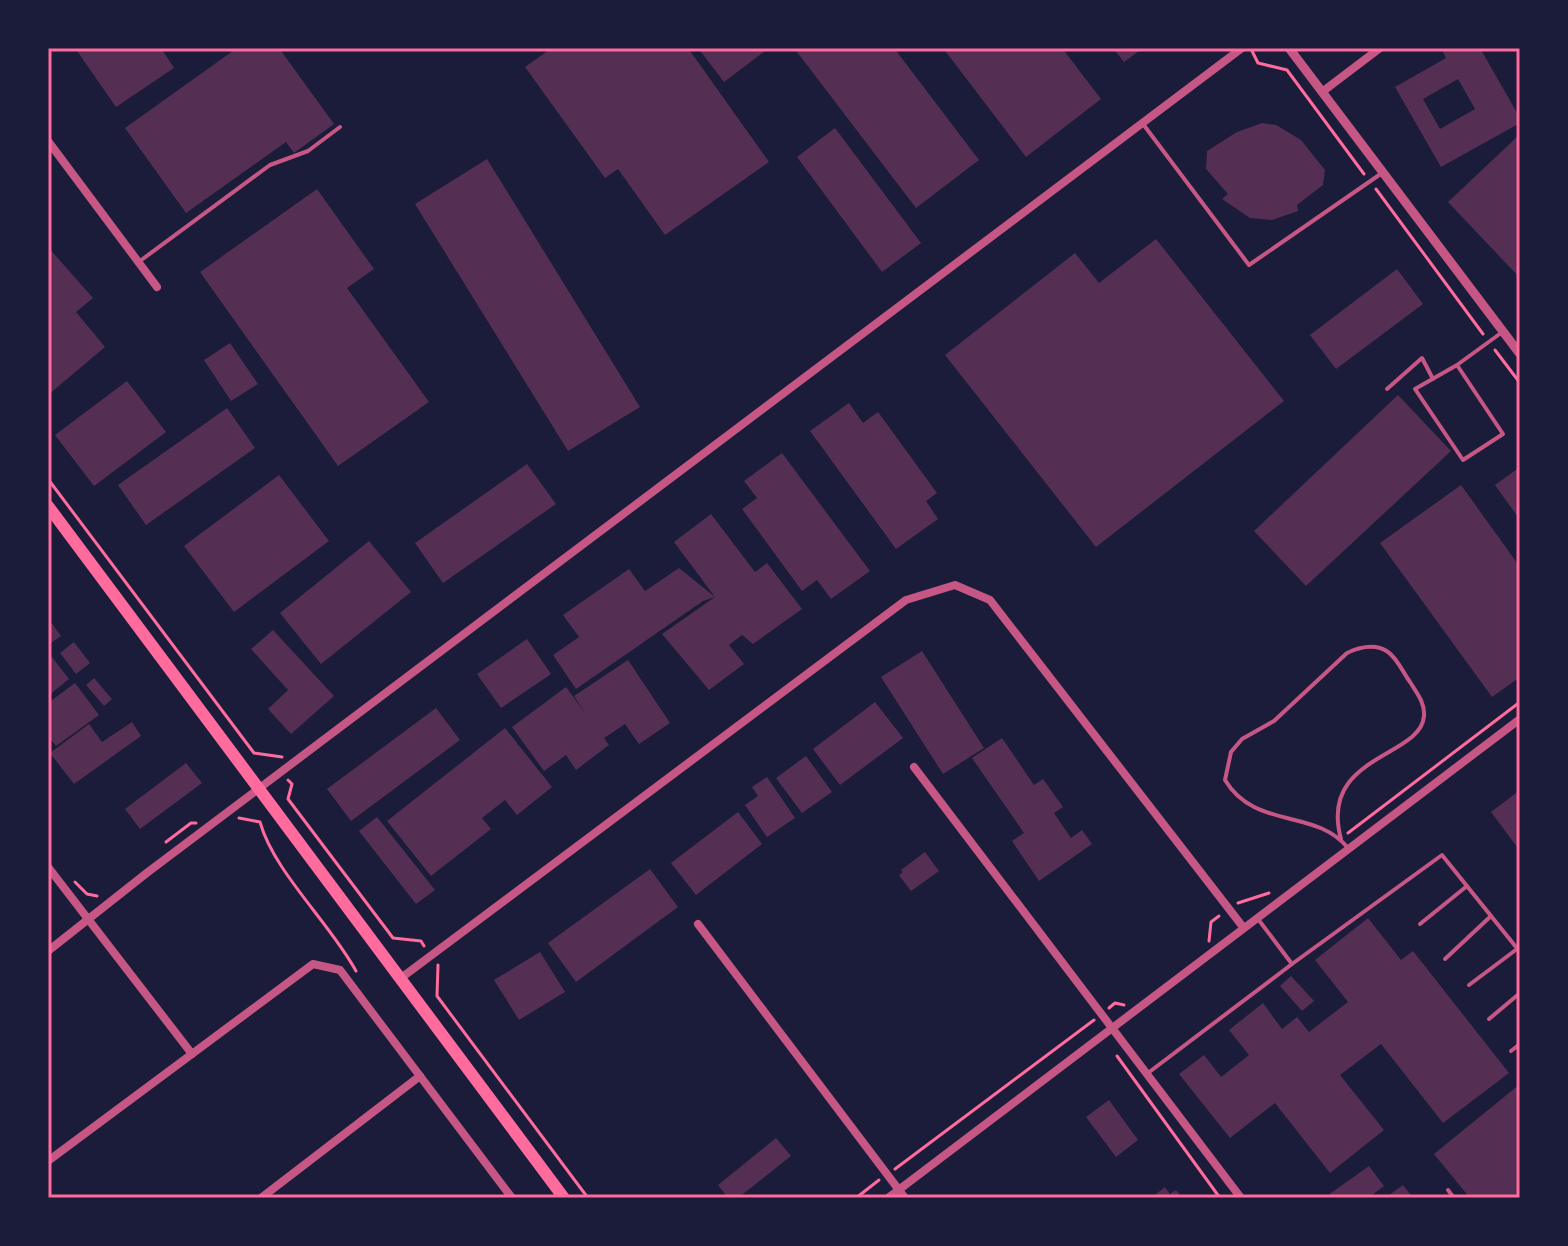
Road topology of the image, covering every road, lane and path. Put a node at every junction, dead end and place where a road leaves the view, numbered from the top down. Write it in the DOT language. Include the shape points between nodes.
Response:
graph roads {
  1 [pos="1242,48"];
  2 [pos="1250,48"];
  3 [pos="1289,48"];
  4 [pos="1380,48"];
  5 [pos="1322,92"];
  6 [pos="1143,124"];
  7 [pos="340,127"];
  8 [pos="48,141"];
  9 [pos="1383,172"];
  10 [pos="1370,181"];
  11 [pos="139,263"];
  12 [pos="157,287"];
  13 [pos="1503,331"];
  14 [pos="1489,341"];
  15 [pos="1520,354"];
  16 [pos="1457,365"];
  17 [pos="1433,379"];
  18 [pos="1520,383"];
  19 [pos="1387,389"];
  20 [pos="48,479"];
  21 [pos="48,506"];
  22 [pos="1520,702"];
  23 [pos="1520,719"];
  24 [pos="272,756"];
  25 [pos="281,758"];
  26 [pos="914,767"];
  27 [pos="282,771"];
  28 [pos="260,789"];
  29 [pos="226,814"];
  30 [pos="200,824"];
  31 [pos="1341,839"];
  32 [pos="163,845"];
  33 [pos="1348,848"];
  34 [pos="48,867"];
  35 [pos="1279,886"];
  36 [pos="1467,886"];
  37 [pos="64,889"];
  38 [pos="101,897"];
  39 [pos="1229,909"];
  40 [pos="1491,916"];
  41 [pos="1256,917"];
  42 [pos="88,921"];
  43 [pos="698,924"];
  44 [pos="1420,924"];
  45 [pos="1243,927"];
  46 [pos="1209,943"];
  47 [pos="1519,950"];
  48 [pos="48,951"];
  49 [pos="431,955"];
  50 [pos="1445,959"];
  51 [pos="1292,964"];
  52 [pos="357,973"];
  53 [pos="401,978"];
  54 [pos="1469,985"];
  55 [pos="1520,993"];
  56 [pos="1125,1005"];
  57 [pos="1103,1013"];
  58 [pos="1489,1019"];
  59 [pos="1092,1021"];
  60 [pos="1114,1028"];
  61 [pos="1103,1036"];
  62 [pos="1520,1044"];
  63 [pos="1511,1051"];
  64 [pos="192,1054"];
  65 [pos="1148,1073"];
  66 [pos="420,1076"];
  67 [pos="48,1161"];
  68 [pos="887,1174"];
  69 [pos="898,1189"];
  70 [pos="1448,1190"];
  71 [pos="261,1198"];
  72 [pos="512,1198"];
  73 [pos="564,1198"];
  74 [pos="588,1198"];
  75 [pos="856,1198"];
  76 [pos="888,1198"];
  77 [pos="905,1198"];
  78 [pos="1220,1198"];
  79 [pos="1241,1198"];
  80 [pos="1454,1198"];
  1 -- 6 [label="street"];
  2 -- 10 [label="path" via="1258,63 1287,70"];
  3 -- 5 [label="street"];
  4 -- 5 [label="street"];
  5 -- 9 [label="street"];
  6 -- 10 [label="lane" via="1249,265"];
  6 -- 27 [label="street"];
  7 -- 11 [label="lane" via="308,151 270,165"];
  8 -- 11 [label="street"];
  9 -- 10 [label="lane"];
  9 -- 13 [label="street"];
  10 -- 14 [label="path"];
  11 -- 12 [label="street"];
  13 -- 14 [label="lane"];
  13 -- 15 [label="street"];
  14 -- 16 [label="lane"];
  14 -- 18 [label="path"];
  16 -- 17 [label="lane"];
  16 -- 17 [label="lane" via="1503,434 1463,460 1415,389"];
  17 -- 19 [label="lane" via="1422,358"];
  20 -- 24 [label="path" via="254,753"];
  21 -- 28 [label="main road"];
  22 -- 31 [label="path"];
  23 -- 33 [label="street"];
  24 -- 25 [label="path"];
  24 -- 27 [label="path"];
  26 -- 57 [label="street"];
  27 -- 28 [label="street"];
  27 -- 49 [label="path" via="292,784 288,799 393,938 421,941"];
  28 -- 29 [label="street"];
  28 -- 53 [label="main road"];
  29 -- 42 [label="street"];
  29 -- 52 [label="path" via="231,821 260,822 266,844"];
  30 -- 32 [label="path" via="191,823"];
  31 -- 31 [label="lane" via="1336,821 1346,784 1417,732 1424,718 1422,701 1390,653 1372,647 1347,653 1274,721 1242,739 1226,768 1225,780 1243,802 1264,813 1327,829"];
  31 -- 33 [label="lane"];
  33 -- 41 [label="street"];
  34 -- 37 [label="street"];
  35 -- 39 [label="path"];
  36 -- 40 [label="lane"];
  36 -- 44 [label="lane"];
  36 -- 51 [label="lane" via="1442,855"];
  37 -- 38 [label="path" via="76,881 87,894"];
  37 -- 42 [label="street"];
  39 -- 45 [label="street"];
  39 -- 46 [label="path" via="1211,922"];
  39 -- 49 [label="street" via="990,600 955,585 906,600"];
  40 -- 47 [label="lane"];
  40 -- 50 [label="lane"];
  41 -- 45 [label="street"];
  41 -- 51 [label="lane"];
  42 -- 48 [label="street"];
  42 -- 64 [label="street"];
  43 -- 68 [label="street"];
  45 -- 60 [label="street"];
  47 -- 54 [label="lane"];
  49 -- 53 [label="street"];
  49 -- 74 [label="path" via="439,966 437,996"];
  51 -- 65 [label="lane"];
  53 -- 73 [label="main road"];
  55 -- 58 [label="lane"];
  56 -- 57 [label="path" via="1115,1003"];
  57 -- 59 [label="path"];
  57 -- 60 [label="street"];
  59 -- 61 [label="path"];
  59 -- 68 [label="path"];
  60 -- 61 [label="street"];
  60 -- 65 [label="street"];
  61 -- 69 [label="street"];
  61 -- 78 [label="path"];
  62 -- 63 [label="lane"];
  64 -- 66 [label="street" via="313,964 340,970"];
  64 -- 67 [label="street"];
  65 -- 79 [label="street"];
  66 -- 71 [label="street"];
  66 -- 72 [label="street"];
  68 -- 69 [label="street"];
  68 -- 75 [label="path"];
  69 -- 76 [label="street"];
  69 -- 77 [label="street"];
  70 -- 80 [label="lane"];
}
